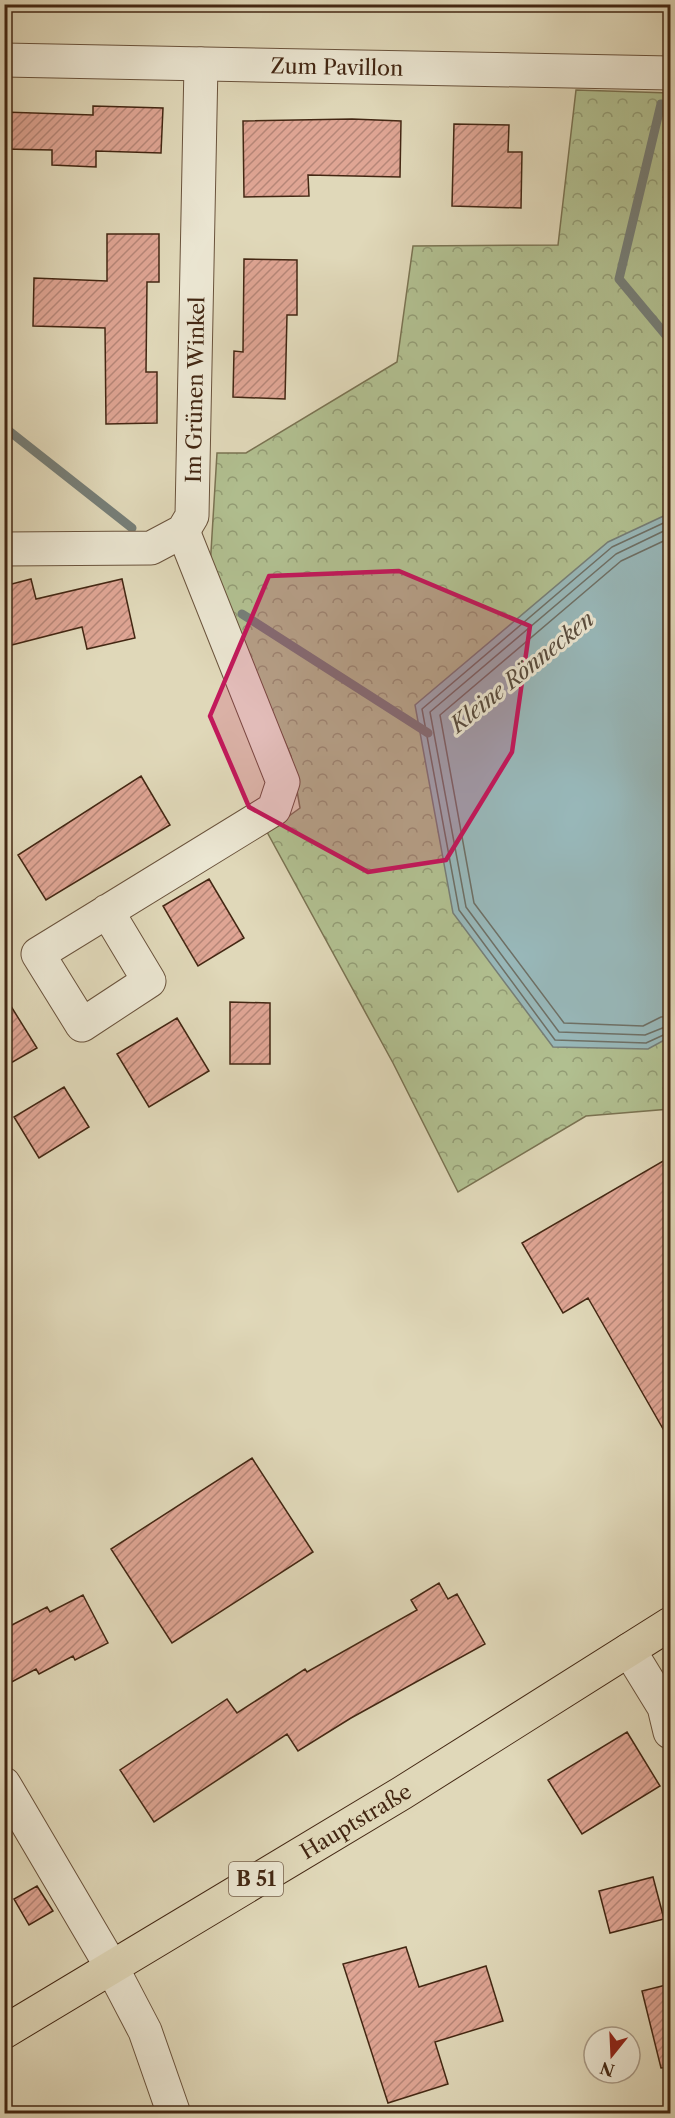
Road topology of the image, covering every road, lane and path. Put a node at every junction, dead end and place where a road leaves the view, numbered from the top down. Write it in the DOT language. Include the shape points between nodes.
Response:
graph roads {
  1 [pos="4,60"];
  2 [pos="201,64"];
  3 [pos="670,73"];
  4 [pos="183,531"];
  5 [pos="4,549"];
  6 [pos="107,911"];
  7 [pos="670,1624"];
  8 [pos="628,1650"];
  9 [pos="670,1732"];
  10 [pos="4,1784"];
  11 [pos="111,1966"];
  12 [pos="4,2032"];
  13 [pos="174,2114"];
  1 -- 2 [label="street, Zum Pavillon"];
  2 -- 3 [label="street, Zum Pavillon"];
  2 -- 4 [label="street, Im Grünen Winkel" via="192,516"];
  4 -- 5 [label="street" via="151,548"];
  4 -- 6 [label="street" via="283,782 274,809"];
  7 -- 8 [label="main road, Hauptstraße / B 51"];
  8 -- 9 [label="street" via="664,1707"];
  8 -- 11 [label="main road, Hauptstraße / B 51" via="402,1793"];
  10 -- 11 [label="street"];
  11 -- 12 [label="main road, Hauptstraße / B 51"];
  11 -- 13 [label="street" via="146,2031"];
}
